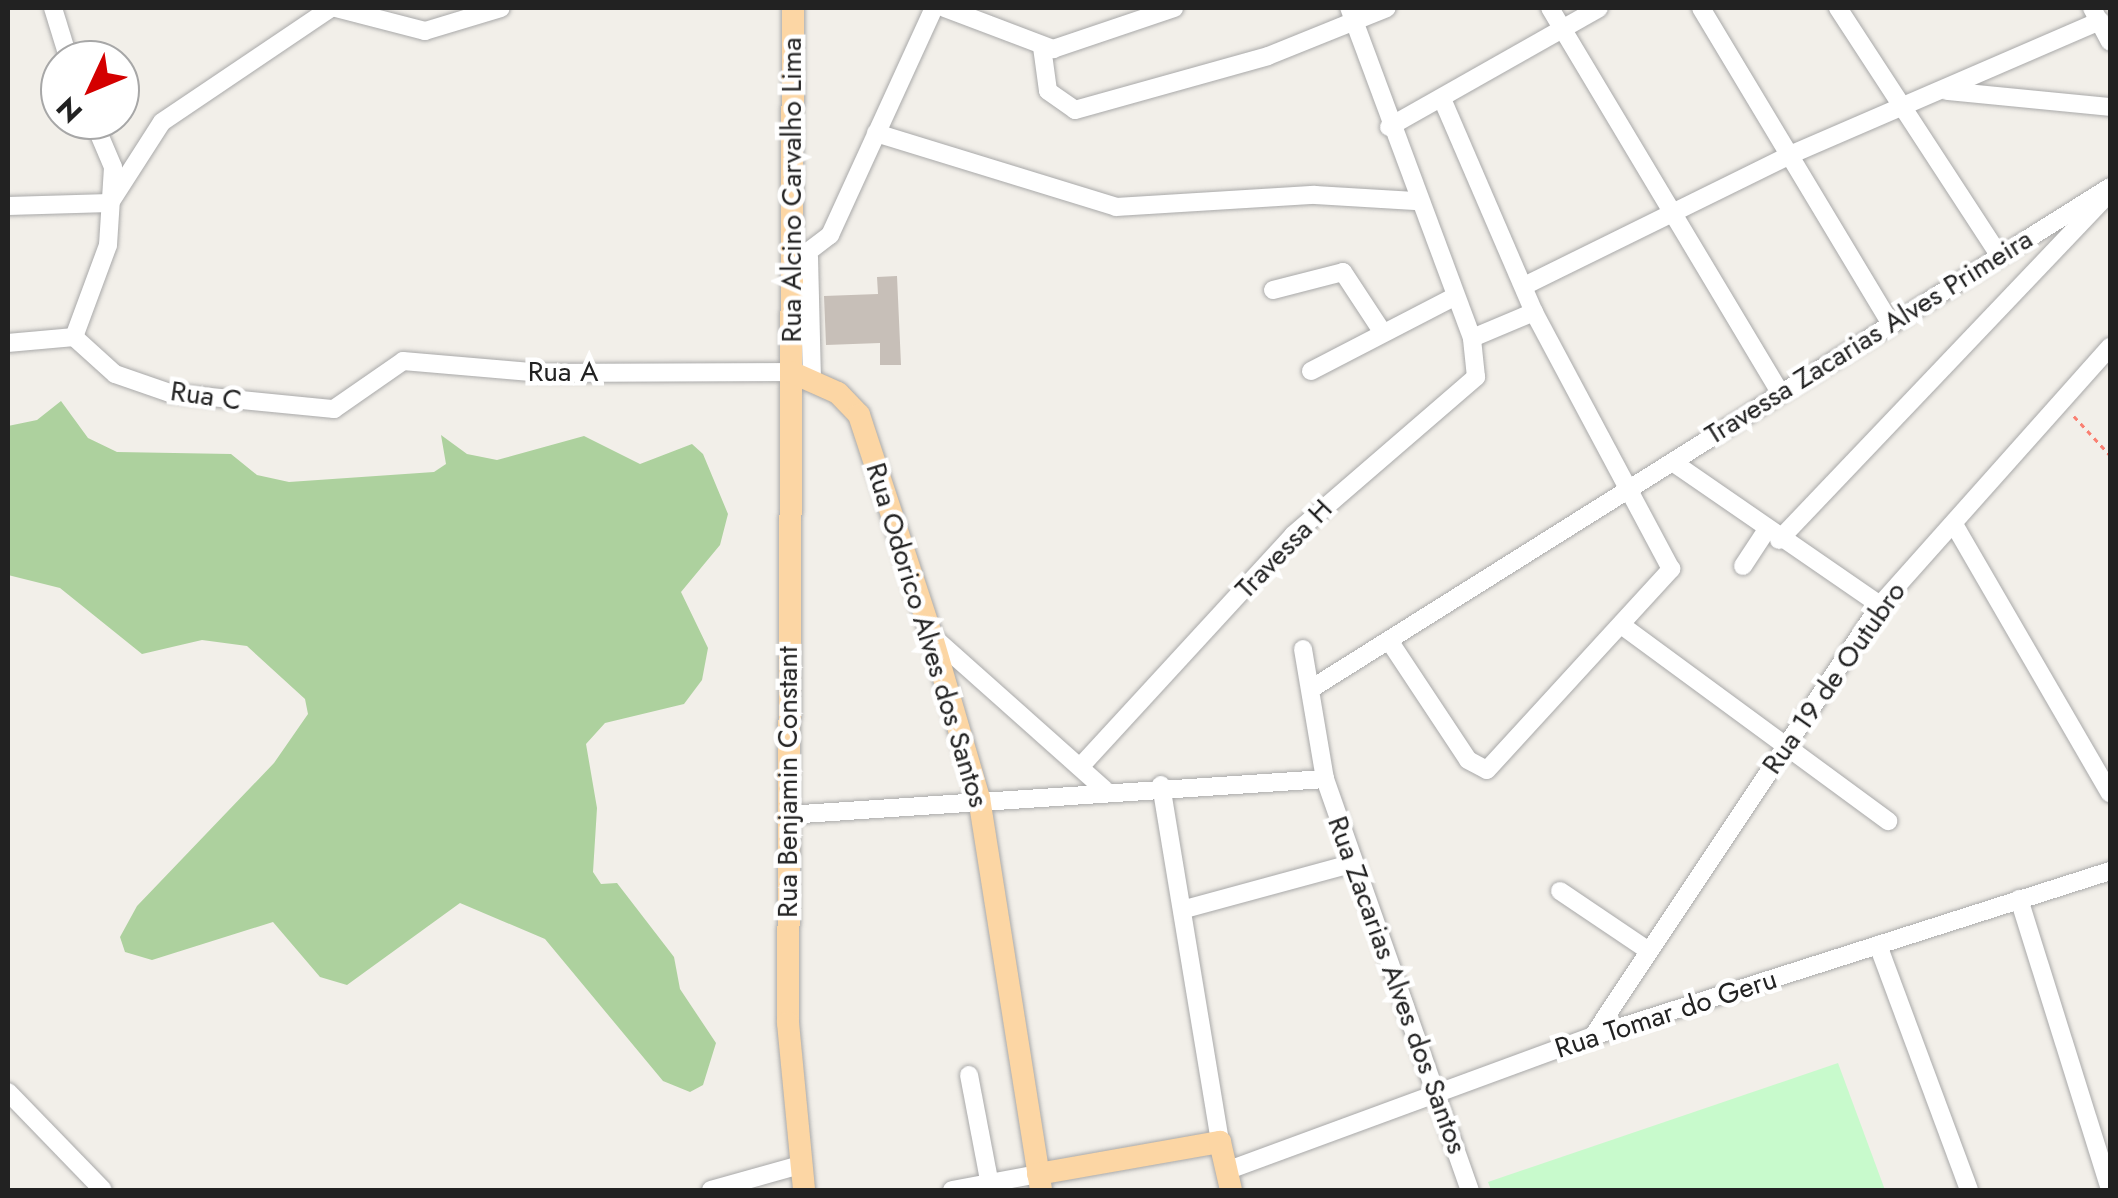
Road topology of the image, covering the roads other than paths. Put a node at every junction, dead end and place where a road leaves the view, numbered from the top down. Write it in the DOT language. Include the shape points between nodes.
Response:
graph roads {
  1 [pos="53,8"];
  2 [pos="333,8"];
  3 [pos="501,8"];
  4 [pos="793,8"];
  5 [pos="934,8"];
  6 [pos="945,8"];
  7 [pos="1174,8"];
  8 [pos="1387,8"];
  9 [pos="1550,8"];
  10 [pos="1598,8"];
  11 [pos="1701,8"];
  12 [pos="1838,8"];
  13 [pos="1147,14"];
  14 [pos="2096,14"];
  15 [pos="1352,16"];
  16 [pos="1563,29"];
  17 [pos="63,40"];
  18 [pos="2110,42"];
  19 [pos="1042,48"];
  20 [pos="1946,90"];
  21 [pos="1444,100"];
  22 [pos="2110,107"];
  23 [pos="1902,110"];
  24 [pos="1390,127"];
  25 [pos="876,133"];
  26 [pos="101,140"];
  27 [pos="1790,155"];
  28 [pos="2110,190"];
  29 [pos="1414,200"];
  30 [pos="110,203"];
  31 [pos="8,206"];
  32 [pos="1675,210"];
  33 [pos="1998,253"];
  34 [pos="800,260"];
  35 [pos="1524,286"];
  36 [pos="1272,290"];
  37 [pos="1454,297"];
  38 [pos="1534,312"];
  39 [pos="1888,319"];
  40 [pos="1383,334"];
  41 [pos="74,337"];
  42 [pos="1472,338"];
  43 [pos="8,343"];
  44 [pos="2110,347"];
  45 [pos="1311,371"];
  46 [pos="802,376"];
  47 [pos="1779,390"];
  48 [pos="353,403"];
  49 [pos="1674,463"];
  50 [pos="1628,491"];
  51 [pos="1955,526"];
  52 [pos="1772,535"];
  53 [pos="1743,566"];
  54 [pos="1880,605"];
  55 [pos="1624,626"];
  56 [pos="931,634"];
  57 [pos="1390,642"];
  58 [pos="1303,649"];
  59 [pos="1314,687"];
  60 [pos="1785,745"];
  61 [pos="1080,767"];
  62 [pos="1325,779"];
  63 [pos="1161,786"];
  64 [pos="1104,789"];
  65 [pos="2110,793"];
  66 [pos="978,798"];
  67 [pos="787,815"];
  68 [pos="1888,821"];
  69 [pos="1354,863"];
  70 [pos="2110,871"];
  71 [pos="1560,891"];
  72 [pos="2019,898"];
  73 [pos="1185,909"];
  74 [pos="1878,945"];
  75 [pos="1650,951"];
  76 [pos="1594,1036"];
  77 [pos="969,1075"];
  78 [pos="8,1092"];
  79 [pos="1437,1096"];
  80 [pos="1220,1142"];
  81 [pos="800,1165"];
  82 [pos="1228,1181"];
  83 [pos="1040,1182"];
  84 [pos="991,1187"];
  85 [pos="2110,1187"];
  86 [pos="104,1190"];
  87 [pos="712,1190"];
  88 [pos="804,1190"];
  89 [pos="952,1190"];
  90 [pos="1470,1190"];
  91 [pos="1968,1190"];
  92 [pos="2088,1190"];
  1 -- 17 [label="street"];
  2 -- 3 [label="street" via="425,31"];
  2 -- 30 [label="street" via="162,122"];
  4 -- 34 [label="main road, Rua Alcino Carvalho Lima"];
  5 -- 25 [label="street"];
  6 -- 19 [label="street"];
  7 -- 13 [label="street"];
  8 -- 15 [label="street"];
  9 -- 16 [label="street"];
  10 -- 16 [label="street"];
  11 -- 27 [label="street"];
  12 -- 23 [label="street"];
  13 -- 19 [label="street"];
  14 -- 18 [label="street"];
  14 -- 20 [label="street"];
  15 -- 19 [label="street" via="1075,110 1048,92"];
  15 -- 24 [label="street"];
  16 -- 21 [label="street"];
  16 -- 32 [label="street"];
  20 -- 22 [label="street"];
  20 -- 23 [label="street"];
  21 -- 24 [label="street"];
  21 -- 35 [label="street"];
  23 -- 27 [label="street"];
  23 -- 33 [label="street"];
  24 -- 29 [label="street"];
  25 -- 29 [label="street" via="1116,207 1316,196"];
  25 -- 34 [label="street" via="830,235"];
  26 -- 30 [label="street" via="112,167"];
  27 -- 32 [label="street"];
  27 -- 39 [label="street"];
  28 -- 33 [label="street, Travessa Zacarias Alves Primeira"];
  28 -- 52 [label="street"];
  29 -- 37 [label="street"];
  30 -- 31 [label="street"];
  30 -- 41 [label="street" via="108,245"];
  32 -- 35 [label="street"];
  32 -- 47 [label="street"];
  33 -- 39 [label="street, Travessa Zacarias Alves Primeira"];
  34 -- 46 [label="main road, Rua Alcino Carvalho Lima"];
  35 -- 38 [label="street"];
  36 -- 40 [label="street" via="1343,272"];
  37 -- 40 [label="street"];
  37 -- 42 [label="street"];
  38 -- 42 [label="street"];
  38 -- 50 [label="street"];
  39 -- 47 [label="street, Travessa Zacarias Alves Primeira"];
  40 -- 45 [label="street"];
  41 -- 43 [label="street"];
  41 -- 48 [label="street, Rua C" via="116,374 170,393"];
  42 -- 61 [label="street, Travessa H" via="1472,383 1293,536"];
  44 -- 51 [label="street, Rua 19 de Outubro"];
  46 -- 48 [label="street, Rua A" via="542,373 402,361"];
  46 -- 56 [label="main road, Rua Odorico Alves dos Santos" via="859,416"];
  46 -- 67 [label="main road, Rua Benjamin Constant"];
  47 -- 49 [label="street, Travessa Zacarias Alves Primeira"];
  49 -- 50 [label="street, Travessa Zacarias Alves Primeira"];
  49 -- 52 [label="street"];
  50 -- 55 [label="street" via="1672,565"];
  50 -- 57 [label="street, Travessa Zacarias Alves Primeira"];
  51 -- 54 [label="street, Rua 19 de Outubro"];
  51 -- 65 [label="street"];
  52 -- 53 [label="street"];
  52 -- 54 [label="street"];
  54 -- 60 [label="street, Rua 19 de Outubro"];
  55 -- 57 [label="street" via="1506,758 1487,770 1468,760"];
  55 -- 60 [label="street"];
  56 -- 61 [label="street"];
  56 -- 66 [label="main road, Rua Odorico Alves dos Santos"];
  57 -- 59 [label="street, Travessa Zacarias Alves Primeira"];
  58 -- 59 [label="street, Rua Zacarias Alves dos Santos"];
  59 -- 62 [label="street, Rua Zacarias Alves dos Santos"];
  60 -- 68 [label="street"];
  60 -- 75 [label="street, Rua 19 de Outubro"];
  61 -- 64 [label="street"];
  62 -- 63 [label="street"];
  62 -- 69 [label="street, Rua Zacarias Alves dos Santos"];
  63 -- 64 [label="street"];
  63 -- 73 [label="street"];
  64 -- 66 [label="street"];
  66 -- 67 [label="street"];
  66 -- 83 [label="main road, Rua Odorico Alves dos Santos"];
  67 -- 81 [label="main road, Rua Benjamin Constant" via="788,1023"];
  69 -- 73 [label="street"];
  69 -- 79 [label="street, Rua Zacarias Alves dos Santos"];
  70 -- 72 [label="street, Rua Tomar do Geru"];
  71 -- 75 [label="street"];
  72 -- 74 [label="street, Rua Tomar do Geru"];
  72 -- 85 [label="street"];
  73 -- 80 [label="street"];
  74 -- 76 [label="street, Rua Tomar do Geru"];
  74 -- 91 [label="street"];
  75 -- 76 [label="street, Rua 19 de Outubro"];
  76 -- 79 [label="street, Rua Tomar do Geru"];
  77 -- 84 [label="street"];
  78 -- 86 [label="street"];
  79 -- 82 [label="street, Rua Tomar do Geru"];
  79 -- 90 [label="street, Rua Zacarias Alves dos Santos"];
  80 -- 82 [label="main road"];
  80 -- 83 [label="main road"];
  81 -- 87 [label="street"];
  81 -- 88 [label="main road, Rua Benjamin Constant"];
  83 -- 84 [label="street"];
  84 -- 89 [label="street"];
  85 -- 92 [label="street"];
}
